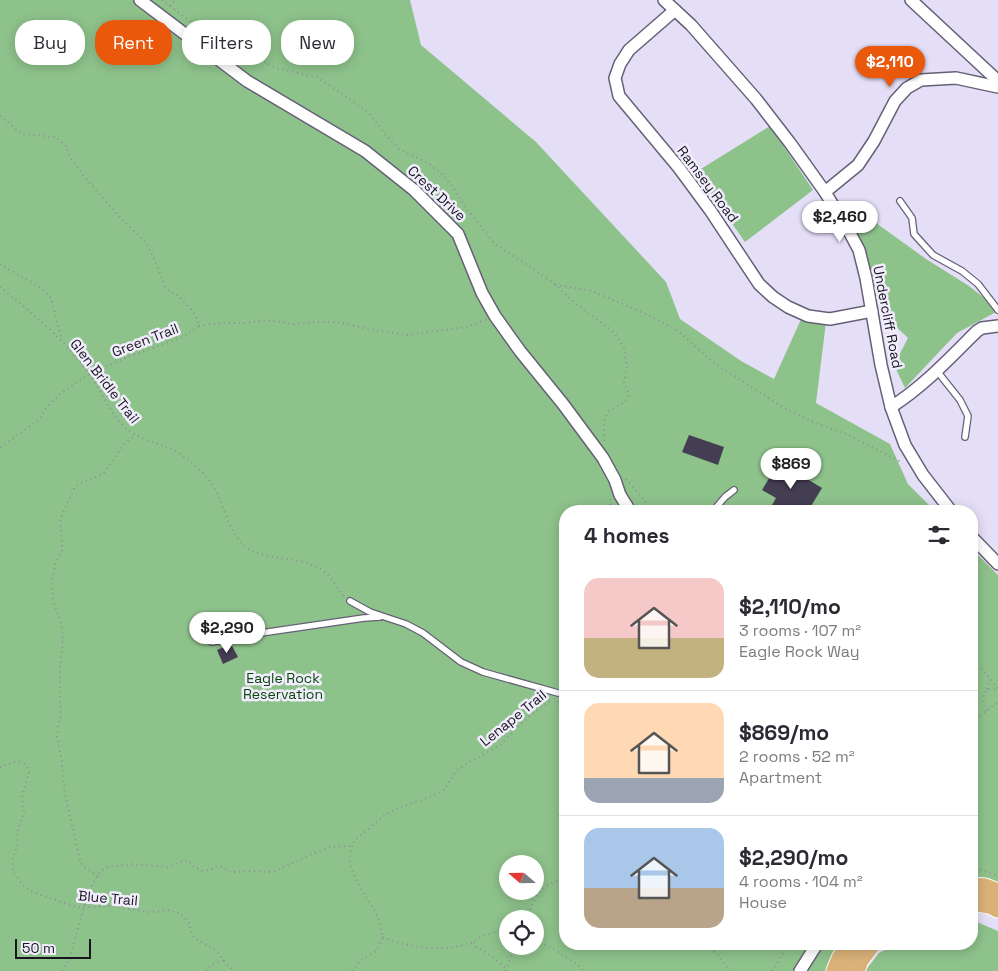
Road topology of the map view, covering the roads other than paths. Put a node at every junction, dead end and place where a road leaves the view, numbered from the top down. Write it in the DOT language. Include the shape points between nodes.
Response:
graph roads {
  1 [pos="140,0"];
  2 [pos="664,0"];
  3 [pos="911,0"];
  4 [pos="675,10"];
  5 [pos="998,82"];
  6 [pos="998,87"];
  7 [pos="825,192"];
  8 [pos="900,201"];
  9 [pos="998,310"];
  10 [pos="872,311"];
  11 [pos="998,326"];
  12 [pos="937,371"];
  13 [pos="891,407"];
  14 [pos="965,437"];
  15 [pos="734,490"];
  16 [pos="620,495"];
  17 [pos="621,505"];
  18 [pos="626,505"];
  19 [pos="719,505"];
  20 [pos="946,505"];
  21 [pos="978,543"];
  22 [pos="995,561"];
  23 [pos="350,601"];
  24 [pos="384,617"];
  25 [pos="212,642"];
  26 [pos="558,694"];
  27 [pos="978,888"];
  28 [pos="998,893"];
  29 [pos="978,902"];
  30 [pos="998,908"];
  31 [pos="813,950"];
  32 [pos="846,950"];
  33 [pos="867,950"];
  34 [pos="800,971"];
  35 [pos="836,971"];
  36 [pos="855,971"];
  1 -- 16 [label="street, Crest Drive" via="247,81 365,151 414,190 458,234 495,316 603,458"];
  2 -- 4 [label="street, Undercliff Road"];
  3 -- 5 [label="street"];
  4 -- 7 [label="street, Undercliff Road" via="756,99"];
  4 -- 10 [label="street, Ramsey Road" via="624,57 615,78 619,96 684,175 759,284 772,297 808,316 830,319"];
  6 -- 7 [label="street" via="956,78 920,80 907,88 895,102 858,165"];
  7 -- 10 [label="street, Undercliff Road" via="859,250"];
  8 -- 9 [label="lane" via="912,218 914,234 933,255 978,284"];
  10 -- 13 [label="street, Undercliff Road"];
  11 -- 12 [label="street" via="977,331"];
  12 -- 13 [label="street"];
  12 -- 14 [label="lane" via="968,416"];
  13 -- 20 [label="street, Undercliff Road" via="920,472"];
  15 -- 19 [label="lane"];
  16 -- 17 [label="street, Crest Drive"];
  16 -- 18 [label="street, Crest Drive"];
  21 -- 22 [label="street"];
  23 -- 24 [label="lane"];
  24 -- 25 [label="lane"];
  24 -- 26 [label="lane" via="415,628 461,662 483,672"];
  27 -- 28 [label="main road"];
  29 -- 30 [label="main road"];
  31 -- 34 [label="street"];
  32 -- 35 [label="main road"];
  33 -- 36 [label="main road"];
}
